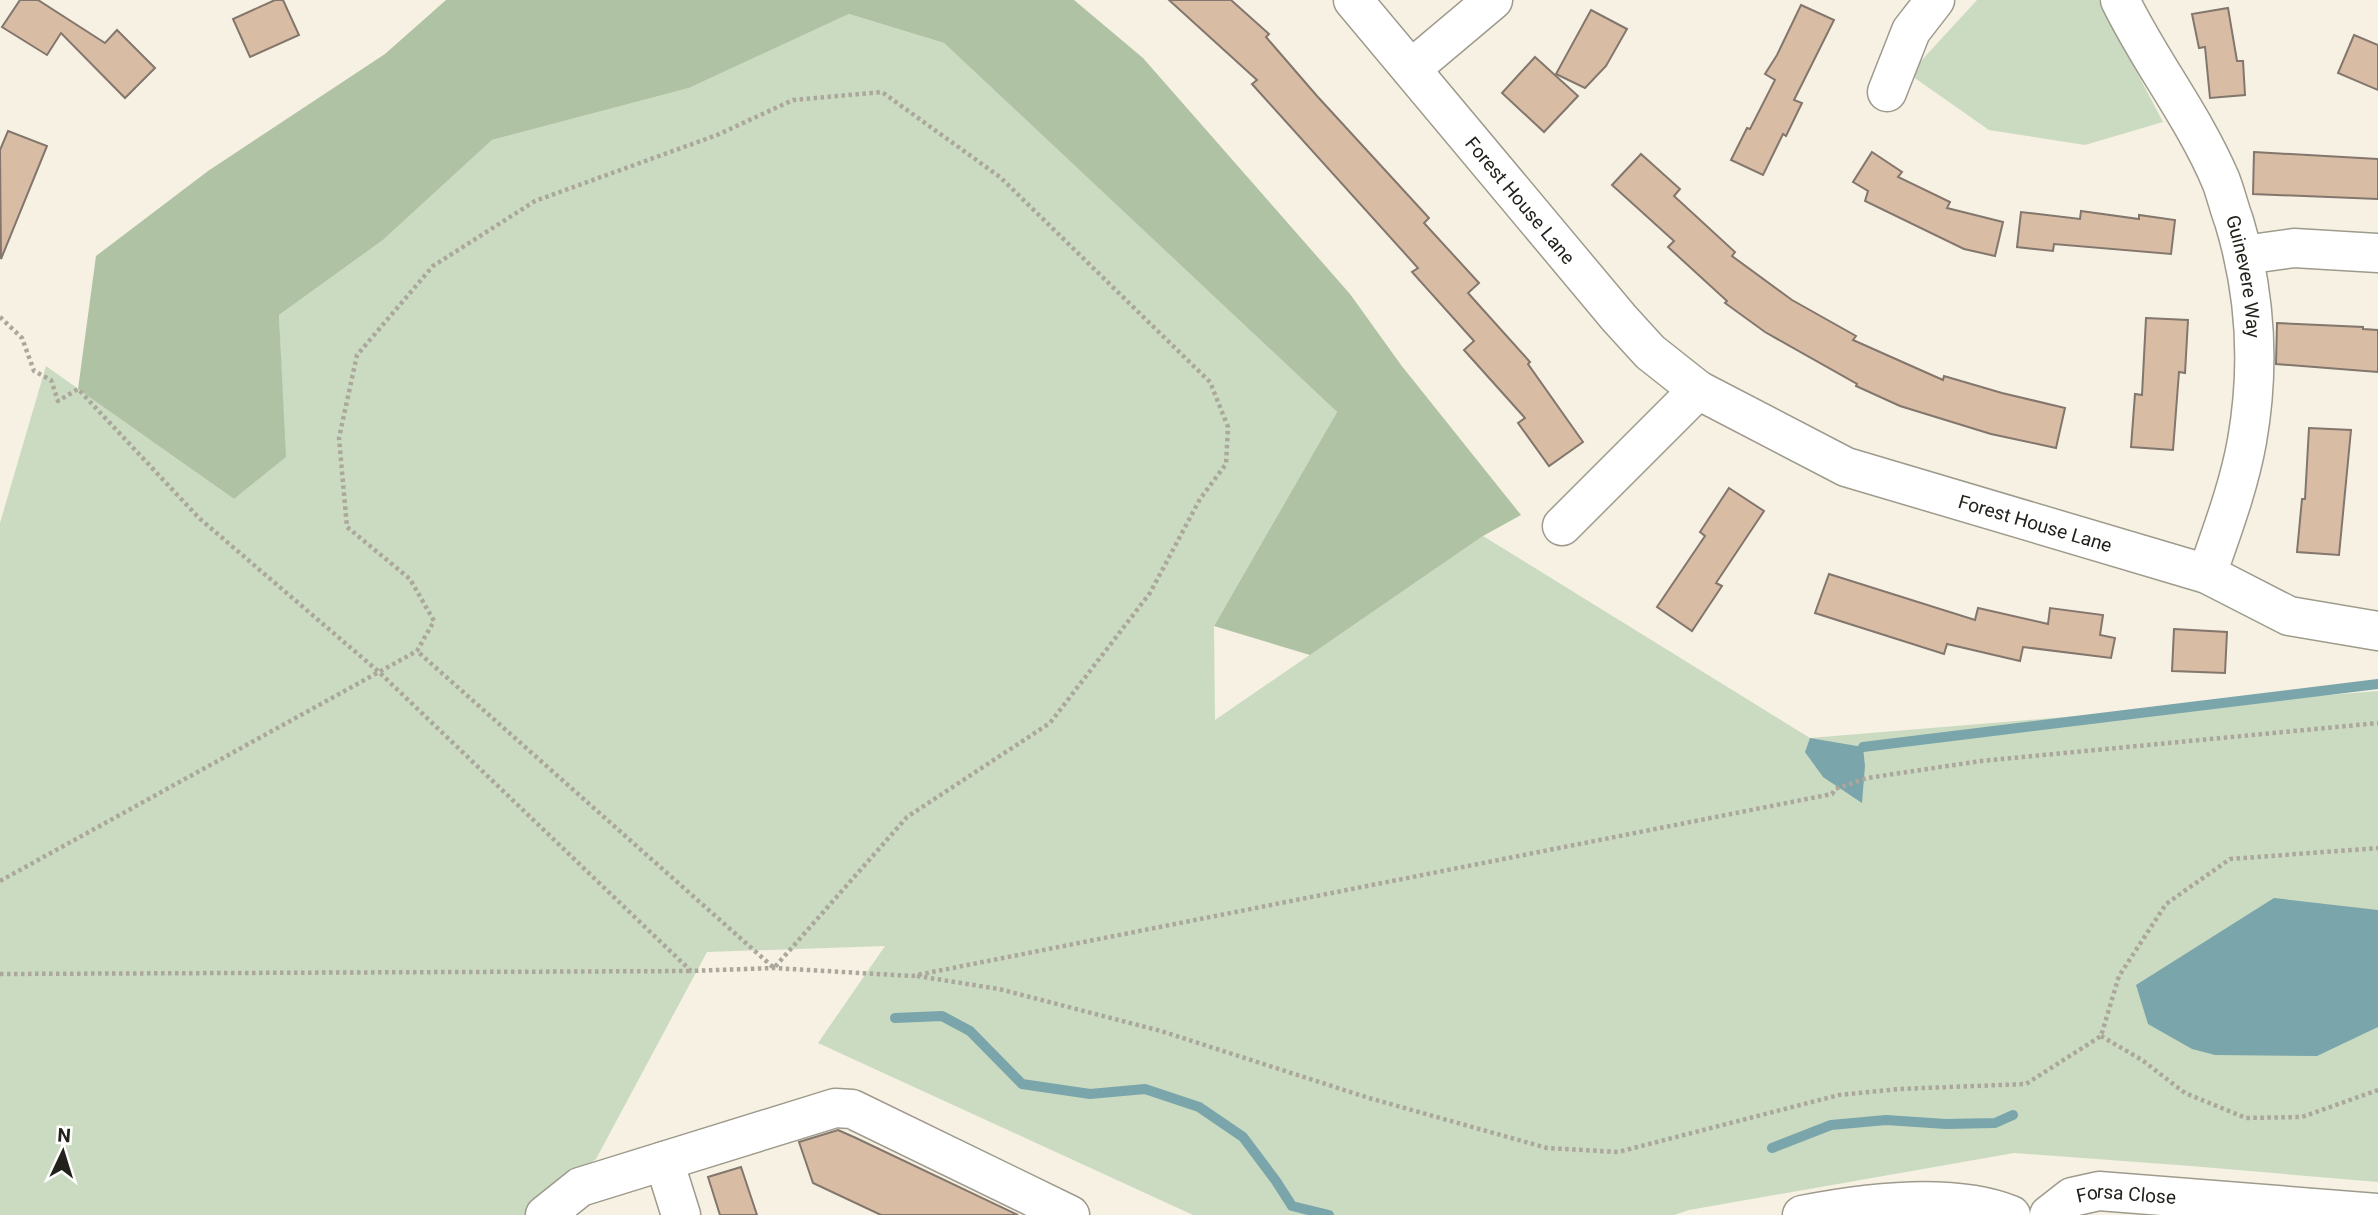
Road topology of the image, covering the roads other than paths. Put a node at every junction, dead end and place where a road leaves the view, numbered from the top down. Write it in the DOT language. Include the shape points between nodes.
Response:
graph roads {
  1 [pos="1353,0"];
  2 [pos="1493,0"];
  3 [pos="1936,0"];
  4 [pos="2120,0"];
  5 [pos="1410,69"];
  6 [pos="1887,92"];
  7 [pos="2378,253"];
  8 [pos="2244,255"];
  9 [pos="1698,390"];
  10 [pos="1562,526"];
  11 [pos="2207,574"];
  12 [pos="2378,631"];
  13 [pos="664,1161"];
  14 [pos="2378,1213"];
  15 [pos="545,1215"];
  16 [pos="681,1215"];
  17 [pos="1070,1215"];
  18 [pos="1802,1215"];
  19 [pos="2011,1215"];
  20 [pos="2049,1215"];
  1 -- 5 [label="street, Forest House Lane"];
  2 -- 5 [label="street"];
  3 -- 6 [label="street" via="1911,31"];
  4 -- 8 [label="street, Guinevere Way" via="2221,181"];
  5 -- 9 [label="street, Forest House Lane" via="1619,318 1650,352"];
  7 -- 8 [label="street" via="2294,248"];
  8 -- 11 [label="street, Guinevere Way" via="2256,362 2247,442"];
  9 -- 10 [label="street"];
  9 -- 11 [label="street, Forest House Lane" via="1846,467"];
  11 -- 12 [label="street, Forest House Lane" via="2289,616"];
  13 -- 15 [label="street" via="580,1187"];
  13 -- 16 [label="street"];
  13 -- 17 [label="street" via="835,1108 852,1110"];
  14 -- 20 [label="street, Forsa Close" via="2099,1191 2072,1196"];
  18 -- 19 [label="street" via="1856,1205 1927,1202 1966,1204"];
}
